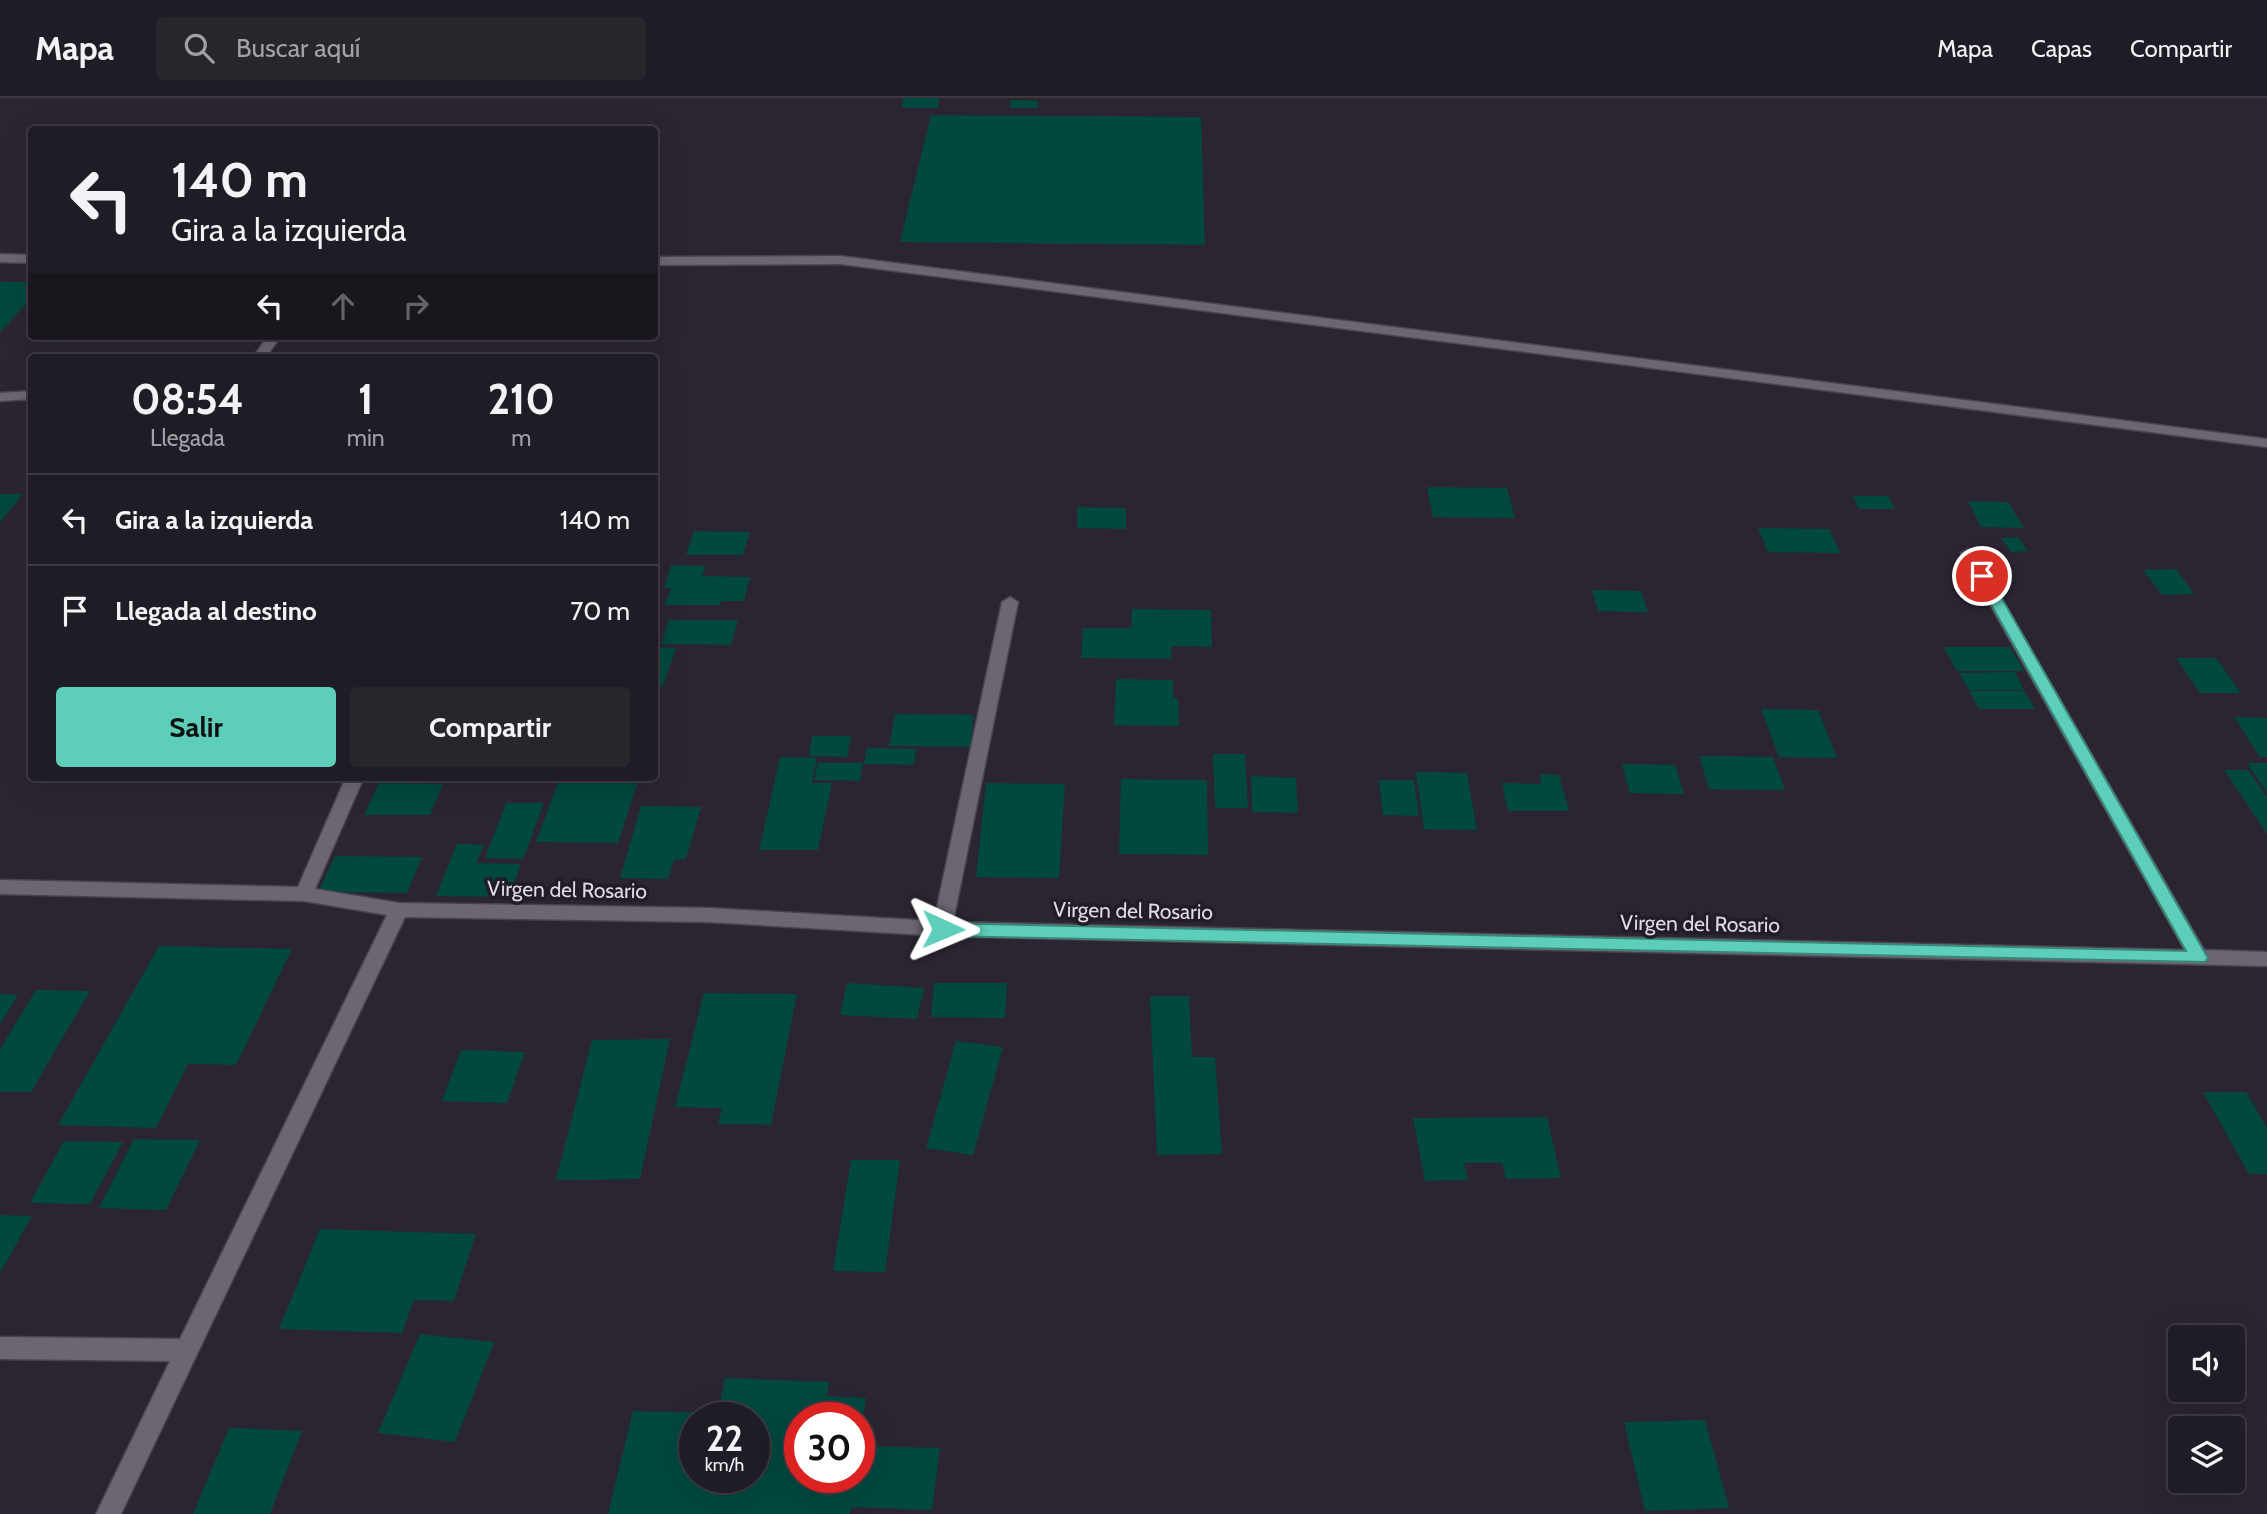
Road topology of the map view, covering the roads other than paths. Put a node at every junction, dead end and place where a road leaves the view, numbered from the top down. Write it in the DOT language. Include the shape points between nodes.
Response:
graph roads {
  1 [pos="0,258"];
  2 [pos="28,259"];
  3 [pos="658,261"];
  4 [pos="272,340"];
  5 [pos="261,354"];
  6 [pos="28,396"];
  7 [pos="0,397"];
  8 [pos="2267,443"];
  9 [pos="1968,553"];
  10 [pos="1010,602"];
  11 [pos="353,781"];
  12 [pos="0,887"];
  13 [pos="304,894"];
  14 [pos="399,910"];
  15 [pos="943,929"];
  16 [pos="2199,958"];
  17 [pos="2267,959"];
  18 [pos="0,1348"];
  19 [pos="187,1350"];
  20 [pos="108,1514"];
  1 -- 2 [label="street"];
  3 -- 8 [label="street" via="840,260"];
  4 -- 5 [label="street"];
  6 -- 7 [label="street"];
  9 -- 16 [label="street"];
  10 -- 15 [label="street"];
  11 -- 13 [label="street"];
  12 -- 13 [label="street, Virgen del Rosario"];
  13 -- 14 [label="street, Virgen del Rosario"];
  14 -- 15 [label="street, Virgen del Rosario" via="708,915"];
  14 -- 19 [label="street"];
  15 -- 16 [label="street, Virgen del Rosario"];
  16 -- 17 [label="street, Virgen del Rosario"];
  18 -- 19 [label="street"];
  19 -- 20 [label="street"];
}
